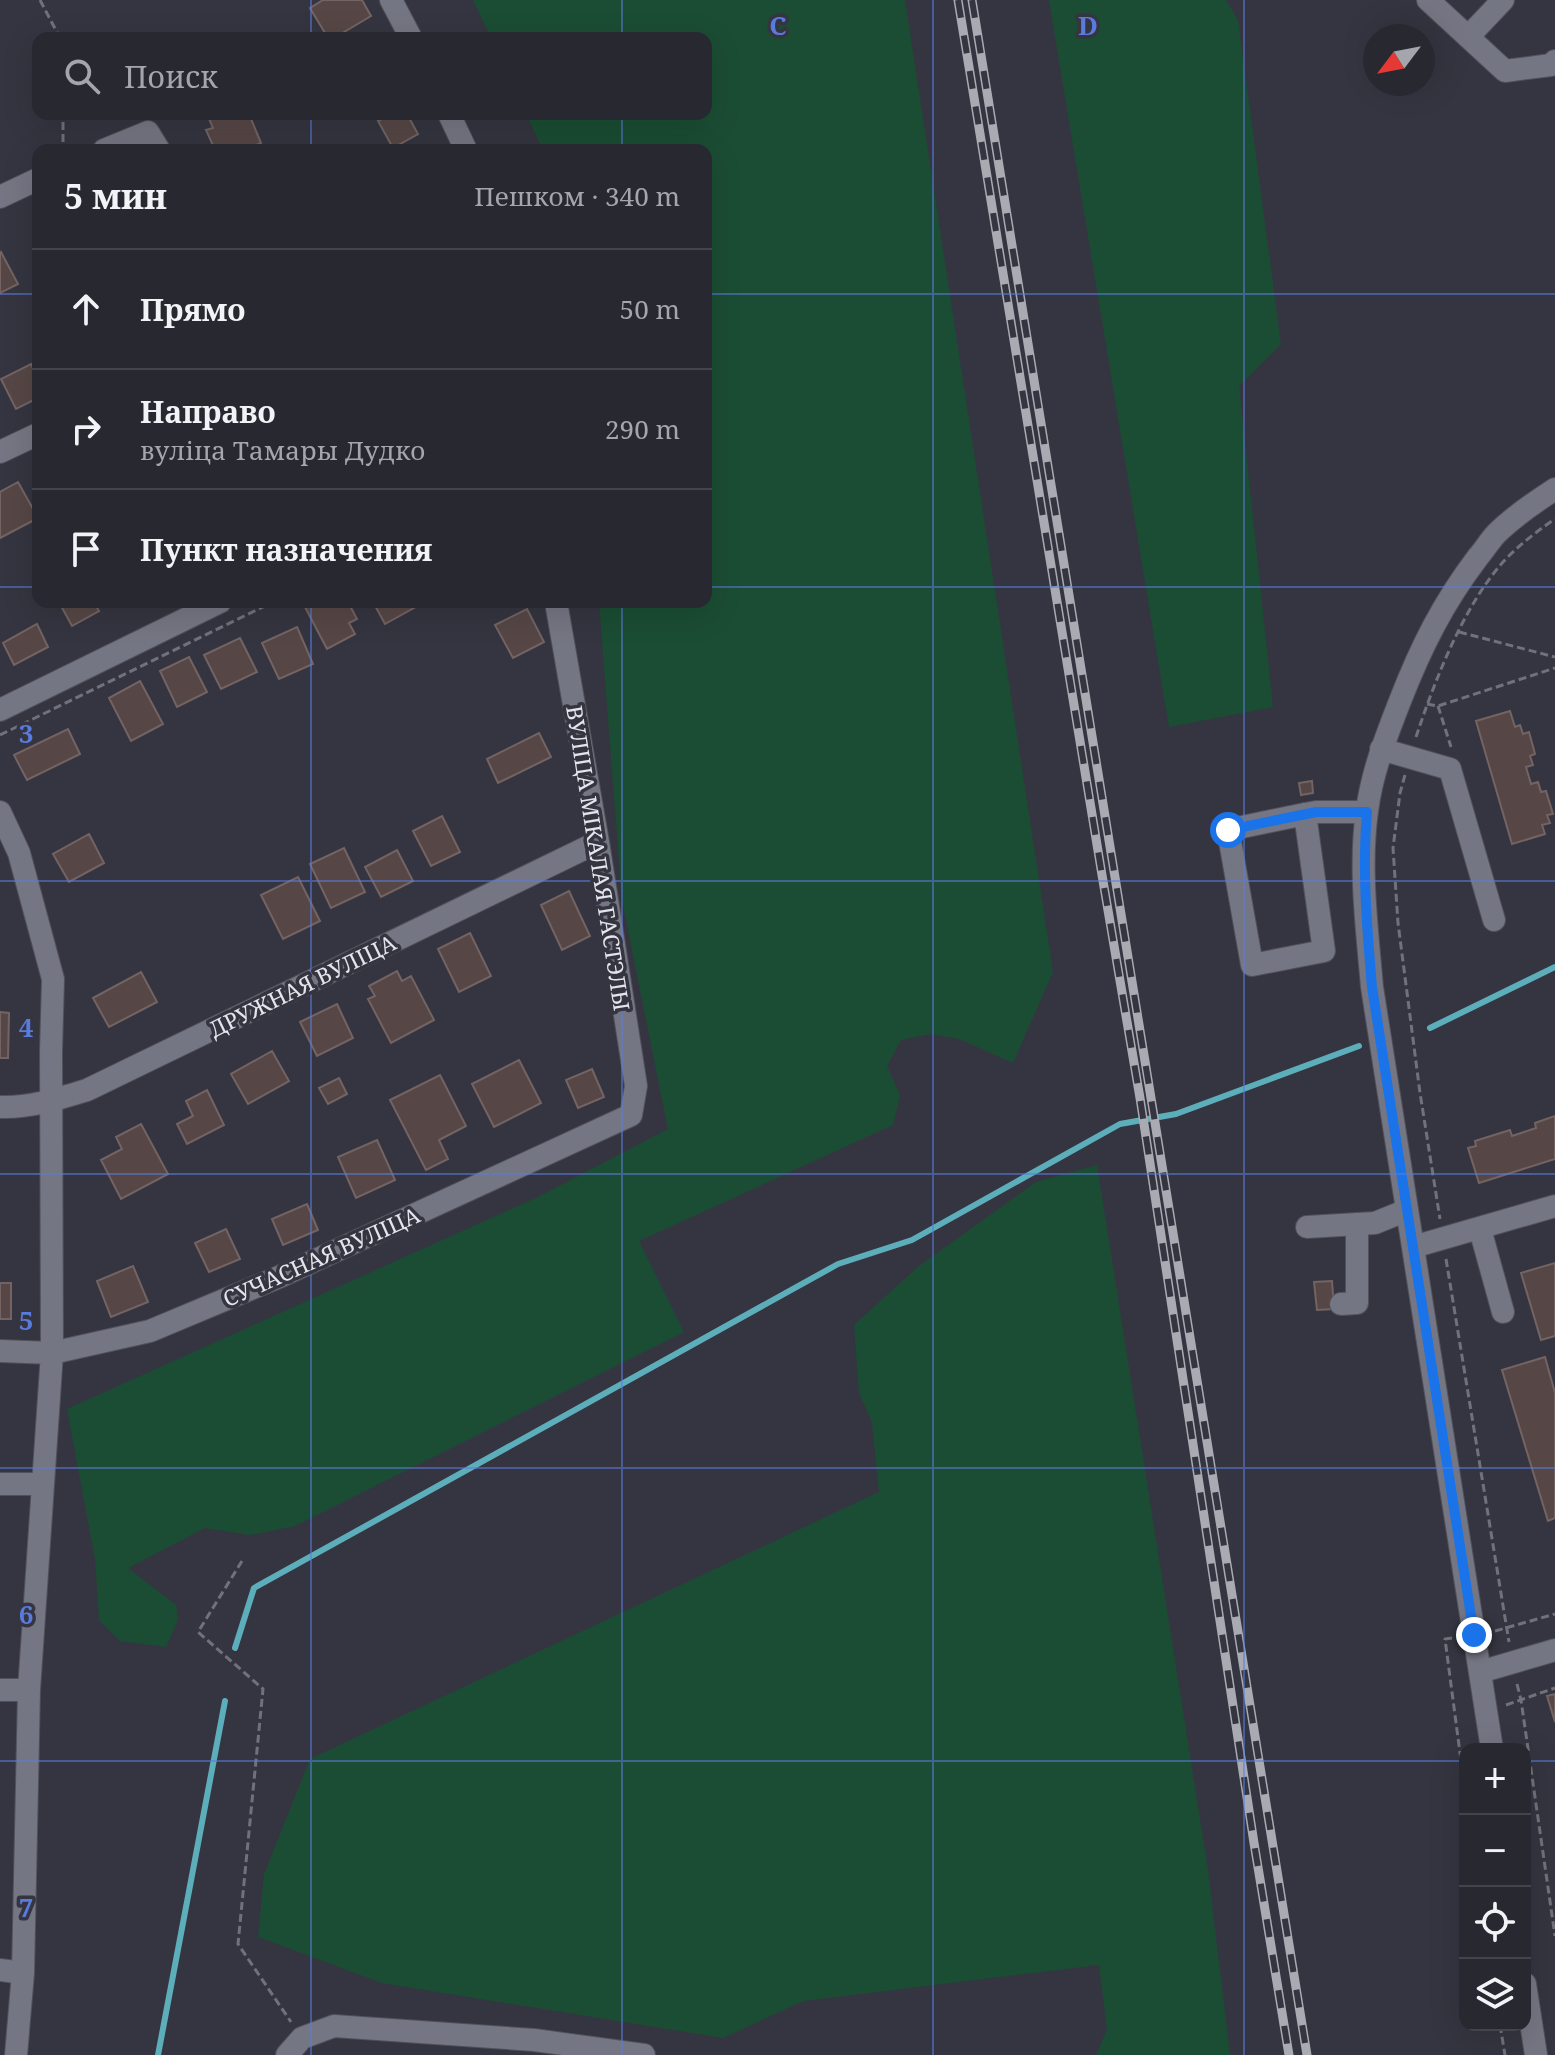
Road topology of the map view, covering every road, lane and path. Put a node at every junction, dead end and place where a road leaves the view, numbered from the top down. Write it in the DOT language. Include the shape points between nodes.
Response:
graph roads {
  1 [pos="40,0"];
  2 [pos="391,0"];
  3 [pos="1428,0"];
  4 [pos="1503,0"];
  5 [pos="57,32"];
  6 [pos="408,32"];
  7 [pos="1468,37"];
  8 [pos="1555,61"];
  9 [pos="63,120"];
  10 [pos="452,120"];
  11 [pos="63,142"];
  12 [pos="463,144"];
  13 [pos="32,182"];
  14 [pos="0,197"];
  15 [pos="32,437"];
  16 [pos="0,452"];
  17 [pos="1555,489"];
  18 [pos="1555,519"];
  19 [pos="208,608"];
  20 [pos="261,608"];
  21 [pos="557,608"];
  22 [pos="1459,632"];
  23 [pos="1555,657"];
  24 [pos="1555,668"];
  25 [pos="1427,704"];
  26 [pos="0,710"];
  27 [pos="0,735"];
  28 [pos="1381,749"];
  29 [pos="1409,758"];
  30 [pos="0,812"];
  31 [pos="1367,812"];
  32 [pos="1305,814"];
  33 [pos="598,842"];
  34 [pos="1494,920"];
  35 [pos="50,1101"];
  36 [pos="0,1107"];
  37 [pos="631,1115"];
  38 [pos="1555,1206"];
  39 [pos="1407,1210"];
  40 [pos="1357,1224"];
  41 [pos="1307,1227"];
  42 [pos="1480,1229"];
  43 [pos="1443,1239"];
  44 [pos="1413,1247"];
  45 [pos="1341,1304"];
  46 [pos="1503,1312"];
  47 [pos="0,1351"];
  48 [pos="52,1353"];
  49 [pos="0,1484"];
  50 [pos="42,1484"];
  51 [pos="242,1561"];
  52 [pos="1555,1650"];
  53 [pos="1511,1663"];
  54 [pos="1480,1672"];
  55 [pos="0,1690"];
  56 [pos="29,1690"];
  57 [pos="1491,1743"];
  58 [pos="1555,1936"];
  59 [pos="0,1970"];
  60 [pos="23,1973"];
  61 [pos="1531,2023"];
  62 [pos="1501,2031"];
  63 [pos="294,2046"];
  64 [pos="592,2052"];
  65 [pos="16,2055"];
  66 [pos="644,2055"];
  67 [pos="1505,2055"];
  68 [pos="1536,2055"];
  1 -- 5 [label="path"];
  2 -- 6 [label="street"];
  3 -- 7 [label="street"];
  4 -- 7 [label="street"];
  7 -- 8 [label="street" via="1505,71"];
  9 -- 11 [label="path"];
  10 -- 12 [label="street"];
  13 -- 14 [label="street"];
  15 -- 16 [label="street"];
  17 -- 28 [label="street" via="1497,534 1456,586 1420,650"];
  18 -- 22 [label="path" via="1503,562"];
  19 -- 26 [label="street"];
  20 -- 27 [label="path"];
  21 -- 33 [label="street, ВУЛІЦА МІКАЛАЯ ГАСТЭЛЫ"];
  22 -- 23 [label="path"];
  22 -- 25 [label="path"];
  24 -- 25 [label="path" via="1438,706"];
  25 -- 29 [label="path"];
  28 -- 29 [label="street"];
  28 -- 31 [label="street"];
  29 -- 34 [label="street" via="1450,769"];
  29 -- 43 [label="path" via="1393,848 1398,923"];
  30 -- 35 [label="street" via="19,853 53,979"];
  31 -- 32 [label="street"];
  31 -- 39 [label="street" via="1364,898 1372,987"];
  32 -- 32 [label="street" via="1228,830 1252,965 1324,951"];
  33 -- 35 [label="street, ДРУЖНАЯ ВУЛІЦА" via="87,1090"];
  33 -- 37 [label="street, ВУЛІЦА МІКАЛАЯ ГАСТЭЛЫ" via="636,1086"];
  35 -- 36 [label="street, ДРУЖНАЯ ВУЛІЦА"];
  35 -- 48 [label="street"];
  37 -- 48 [label="street, СУЧАСНАЯ ВУЛІЦА" via="150,1331"];
  38 -- 42 [label="street"];
  39 -- 40 [label="street"];
  39 -- 44 [label="street"];
  40 -- 41 [label="street"];
  40 -- 45 [label="street" via="1357,1303"];
  42 -- 43 [label="street"];
  42 -- 46 [label="street"];
  43 -- 44 [label="street"];
  43 -- 53 [label="path"];
  44 -- 54 [label="street"];
  47 -- 48 [label="street, СУЧАСНАЯ ВУЛІЦА"];
  48 -- 50 [label="street"];
  49 -- 50 [label="street"];
  50 -- 56 [label="street"];
  51 -- 63 [label="path" via="198,1632 263,1689 238,1944"];
  52 -- 53 [label="street"];
  53 -- 54 [label="street"];
  53 -- 58 [label="path"];
  54 -- 57 [label="street"];
  55 -- 56 [label="street"];
  56 -- 60 [label="street"];
  59 -- 60 [label="street"];
  60 -- 65 [label="street"];
  61 -- 68 [label="street"];
  62 -- 67 [label="path"];
  63 -- 64 [label="street" via="334,2026 518,2039"];
  64 -- 66 [label="street"];
}
